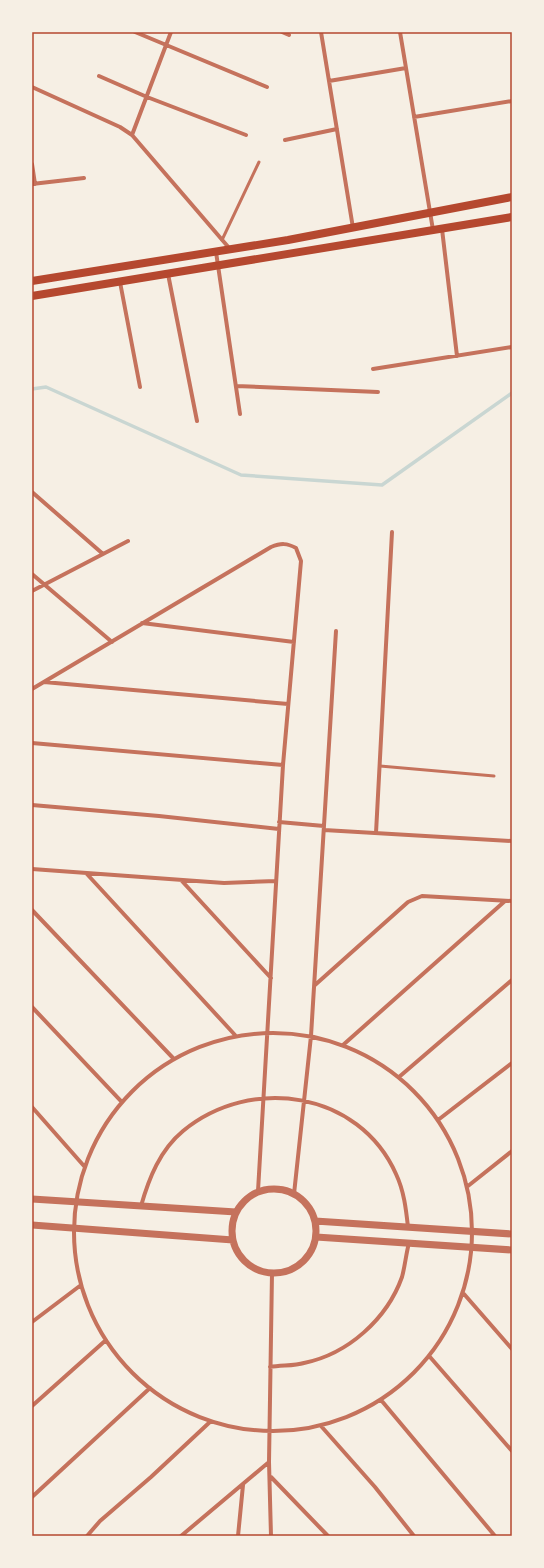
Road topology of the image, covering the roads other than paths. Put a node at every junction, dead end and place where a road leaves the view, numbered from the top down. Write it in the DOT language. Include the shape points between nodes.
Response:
graph roads {
  1 [pos="135,32"];
  2 [pos="171,32"];
  3 [pos="282,32"];
  4 [pos="321,32"];
  5 [pos="400,32"];
  6 [pos="289,35"];
  7 [pos="166,45"];
  8 [pos="406,68"];
  9 [pos="100,76"];
  10 [pos="329,81"];
  11 [pos="32,87"];
  12 [pos="267,87"];
  13 [pos="146,97"];
  14 [pos="512,101"];
  15 [pos="414,117"];
  16 [pos="337,129"];
  17 [pos="132,135"];
  18 [pos="246,135"];
  19 [pos="286,140"];
  20 [pos="259,162"];
  21 [pos="32,164"];
  22 [pos="84,178"];
  23 [pos="33,184"];
  24 [pos="512,197"];
  25 [pos="429,213"];
  26 [pos="512,217"];
  27 [pos="353,228"];
  28 [pos="442,229"];
  29 [pos="433,230"];
  30 [pos="222,240"];
  31 [pos="230,249"];
  32 [pos="216,252"];
  33 [pos="219,265"];
  34 [pos="168,274"];
  35 [pos="32,281"];
  36 [pos="120,282"];
  37 [pos="32,296"];
  38 [pos="512,347"];
  39 [pos="457,356"];
  40 [pos="373,369"];
  41 [pos="236,386"];
  42 [pos="140,387"];
  43 [pos="378,392"];
  44 [pos="240,414"];
  45 [pos="197,422"];
  46 [pos="32,492"];
  47 [pos="392,532"];
  48 [pos="128,541"];
  49 [pos="103,554"];
  50 [pos="32,574"];
  51 [pos="44,585"];
  52 [pos="32,592"];
  53 [pos="142,623"];
  54 [pos="336,631"];
  55 [pos="112,642"];
  56 [pos="294,642"];
  57 [pos="44,682"];
  58 [pos="32,689"];
  59 [pos="288,704"];
  60 [pos="32,743"];
  61 [pos="283,765"];
  62 [pos="380,766"];
  63 [pos="494,776"];
  64 [pos="32,806"];
  65 [pos="279,822"];
  66 [pos="324,828"];
  67 [pos="279,830"];
  68 [pos="376,833"];
  69 [pos="512,841"];
  70 [pos="32,868"];
  71 [pos="85,872"];
  72 [pos="180,880"];
  73 [pos="276,880"];
  74 [pos="505,901"];
  75 [pos="512,901"];
  76 [pos="32,910"];
  77 [pos="271,978"];
  78 [pos="512,980"];
  79 [pos="315,985"];
  80 [pos="32,1007"];
  81 [pos="268,1032"];
  82 [pos="235,1035"];
  83 [pos="311,1036"];
  84 [pos="343,1045"];
  85 [pos="173,1058"];
  86 [pos="512,1063"];
  87 [pos="399,1077"];
  88 [pos="264,1097"];
  89 [pos="304,1100"];
  90 [pos="121,1101"];
  91 [pos="32,1107"];
  92 [pos="438,1120"];
  93 [pos="512,1151"];
  94 [pos="84,1166"];
  95 [pos="468,1186"];
  96 [pos="258,1191"];
  97 [pos="294,1194"];
  98 [pos="33,1198"];
  99 [pos="75,1202"];
  100 [pos="141,1206"];
  101 [pos="236,1212"];
  102 [pos="315,1221"];
  103 [pos="32,1225"];
  104 [pos="408,1227"];
  105 [pos="73,1228"];
  106 [pos="473,1231"];
  107 [pos="512,1234"];
  108 [pos="316,1237"];
  109 [pos="233,1240"];
  110 [pos="409,1244"];
  111 [pos="472,1248"];
  112 [pos="511,1251"];
  113 [pos="272,1273"];
  114 [pos="81,1285"];
  115 [pos="464,1294"];
  116 [pos="32,1322"];
  117 [pos="106,1340"];
  118 [pos="512,1350"];
  119 [pos="430,1357"];
  120 [pos="270,1366"];
  121 [pos="150,1388"];
  122 [pos="381,1400"];
  123 [pos="32,1406"];
  124 [pos="211,1421"];
  125 [pos="321,1426"];
  126 [pos="269,1431"];
  127 [pos="512,1451"];
  128 [pos="269,1462"];
  129 [pos="271,1477"];
  130 [pos="242,1484"];
  131 [pos="32,1497"];
  132 [pos="87,1536"];
  133 [pos="181,1536"];
  134 [pos="238,1536"];
  135 [pos="271,1536"];
  136 [pos="328,1536"];
  137 [pos="414,1536"];
  138 [pos="495,1536"];
  1 -- 7 [label="street"];
  2 -- 7 [label="street"];
  3 -- 6 [label="street"];
  4 -- 10 [label="street"];
  5 -- 8 [label="street"];
  7 -- 12 [label="street"];
  7 -- 13 [label="street"];
  8 -- 10 [label="street"];
  8 -- 15 [label="street"];
  9 -- 13 [label="street"];
  10 -- 16 [label="street"];
  11 -- 17 [label="street" via="120,127"];
  13 -- 17 [label="street"];
  13 -- 18 [label="street"];
  14 -- 15 [label="street"];
  15 -- 25 [label="street"];
  16 -- 19 [label="street"];
  16 -- 27 [label="street"];
  17 -- 30 [label="street"];
  20 -- 30 [label="lane"];
  21 -- 23 [label="street"];
  22 -- 23 [label="street"];
  24 -- 25 [label="main road"];
  25 -- 27 [label="main road"];
  25 -- 29 [label="street"];
  26 -- 28 [label="main road"];
  27 -- 31 [label="main road"];
  28 -- 29 [label="main road"];
  28 -- 39 [label="street"];
  29 -- 33 [label="main road"];
  30 -- 31 [label="street"];
  31 -- 32 [label="main road"];
  32 -- 33 [label="street"];
  32 -- 35 [label="main road"];
  33 -- 34 [label="main road"];
  33 -- 41 [label="street"];
  34 -- 36 [label="main road"];
  34 -- 45 [label="street"];
  36 -- 37 [label="main road"];
  36 -- 42 [label="street"];
  38 -- 39 [label="street"];
  39 -- 40 [label="street"];
  41 -- 43 [label="street"];
  41 -- 44 [label="street"];
  46 -- 49 [label="street"];
  47 -- 62 [label="street"];
  48 -- 49 [label="street"];
  49 -- 51 [label="street"];
  50 -- 51 [label="street"];
  51 -- 52 [label="street"];
  51 -- 55 [label="street"];
  53 -- 55 [label="street"];
  53 -- 56 [label="street"];
  53 -- 56 [label="street" via="271,547 288,544 296,548 301,561"];
  54 -- 66 [label="street"];
  55 -- 57 [label="street"];
  56 -- 59 [label="street"];
  57 -- 58 [label="street"];
  57 -- 59 [label="street"];
  59 -- 61 [label="street"];
  60 -- 61 [label="street"];
  61 -- 65 [label="street"];
  62 -- 63 [label="lane"];
  62 -- 68 [label="street"];
  64 -- 67 [label="street" via="159,816"];
  65 -- 66 [label="street"];
  65 -- 67 [label="street"];
  66 -- 68 [label="street"];
  66 -- 79 [label="street"];
  67 -- 73 [label="street"];
  68 -- 69 [label="street"];
  70 -- 71 [label="street"];
  71 -- 72 [label="street"];
  71 -- 82 [label="street"];
  72 -- 73 [label="street" via="224,883"];
  72 -- 77 [label="street"];
  73 -- 77 [label="street"];
  74 -- 75 [label="street"];
  74 -- 79 [label="street" via="415,897"];
  74 -- 84 [label="street"];
  76 -- 85 [label="street"];
  77 -- 81 [label="street"];
  78 -- 87 [label="street"];
  79 -- 83 [label="street"];
  80 -- 90 [label="street"];
  81 -- 82 [label="street"];
  81 -- 83 [label="street"];
  81 -- 88 [label="street"];
  82 -- 85 [label="street" via="203,1044"];
  83 -- 84 [label="street"];
  83 -- 89 [label="street"];
  84 -- 87 [label="street" via="381,1064"];
  85 -- 90 [label="street" via="145,1077"];
  86 -- 92 [label="street"];
  87 -- 92 [label="street" via="420,1097"];
  88 -- 89 [label="street"];
  88 -- 96 [label="street"];
  88 -- 100 [label="street" via="234,1102 214,1111 182,1132 163,1154 148,1180"];
  89 -- 97 [label="street"];
  89 -- 104 [label="street" via="348,1119 367,1134 383,1152 396,1173 404,1196"];
  90 -- 94 [label="street" via="99,1132"];
  91 -- 94 [label="street"];
  92 -- 95 [label="street" via="456,1152"];
  93 -- 95 [label="street"];
  94 -- 99 [label="street"];
  95 -- 106 [label="street"];
  96 -- 97 [label="street" via="276,1189"];
  96 -- 101 [label="street" via="245,1200"];
  97 -- 102 [label="street" via="304,1201"];
  98 -- 99 [label="street"];
  99 -- 100 [label="street"];
  99 -- 105 [label="street"];
  100 -- 101 [label="street"];
  101 -- 109 [label="street" via="233,1221"];
  102 -- 104 [label="street"];
  102 -- 108 [label="street"];
  103 -- 105 [label="street"];
  104 -- 106 [label="street"];
  105 -- 109 [label="street"];
  105 -- 114 [label="street" via="75,1257"];
  106 -- 107 [label="street"];
  106 -- 111 [label="street"];
  108 -- 110 [label="street"];
  108 -- 113 [label="street" via="312,1249 296,1267"];
  109 -- 113 [label="street" via="236,1250 247,1263 261,1271"];
  110 -- 111 [label="street"];
  110 -- 120 [label="street" via="399,1283 386,1307 364,1332 336,1352 304,1363"];
  111 -- 112 [label="street"];
  111 -- 115 [label="street"];
  113 -- 120 [label="street"];
  114 -- 116 [label="street"];
  114 -- 117 [label="street" via="91,1313"];
  115 -- 118 [label="street"];
  115 -- 119 [label="street" via="449,1327"];
  117 -- 121 [label="street" via="126,1366"];
  117 -- 123 [label="street"];
  119 -- 122 [label="street" via="407,1381"];
  119 -- 127 [label="street"];
  120 -- 126 [label="street"];
  121 -- 124 [label="street" via="179,1407"];
  121 -- 131 [label="street"];
  122 -- 125 [label="street" via="352,1416"];
  122 -- 138 [label="street"];
  124 -- 126 [label="street"];
  124 -- 132 [label="street" via="100,1521"];
  125 -- 126 [label="street"];
  125 -- 137 [label="street"];
  126 -- 128 [label="street"];
  128 -- 129 [label="street"];
  128 -- 130 [label="street"];
  129 -- 135 [label="street"];
  129 -- 136 [label="street"];
  130 -- 133 [label="street"];
  130 -- 134 [label="street"];
}
